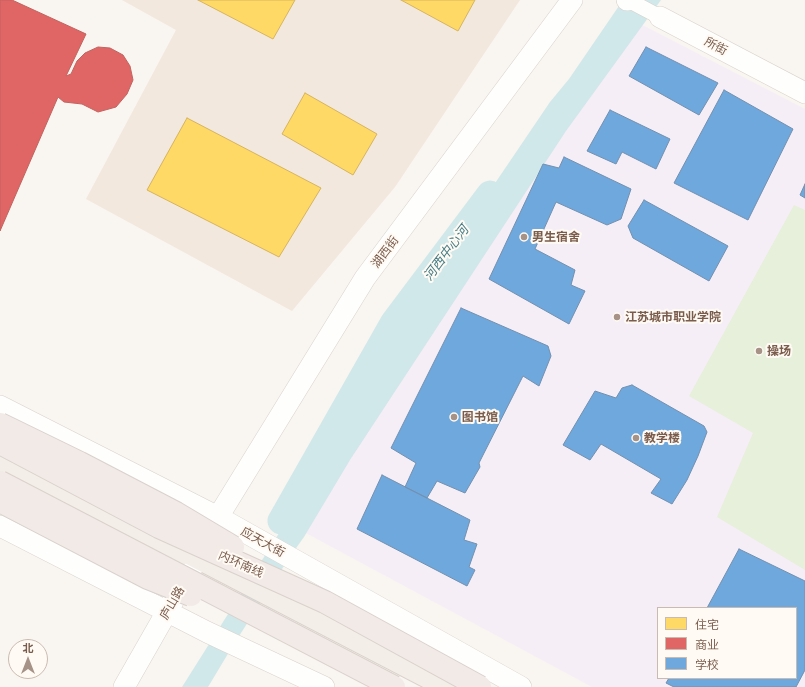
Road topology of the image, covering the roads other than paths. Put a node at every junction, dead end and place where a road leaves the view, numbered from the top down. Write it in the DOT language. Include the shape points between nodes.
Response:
graph roads {
  1 [pos="572,0"];
  2 [pos="628,0"];
  3 [pos="660,16"];
  4 [pos="805,93"];
  5 [pos="0,406"];
  6 [pos="0,424"];
  7 [pos="0,443"];
  8 [pos="0,455"];
  9 [pos="0,466"];
  10 [pos="0,482"];
  11 [pos="0,501"];
  12 [pos="218,517"];
  13 [pos="0,526"];
  14 [pos="196,562"];
  15 [pos="325,602"];
  16 [pos="168,611"];
  17 [pos="301,638"];
  18 [pos="124,687"];
  19 [pos="324,687"];
  20 [pos="394,687"];
  21 [pos="424,687"];
  22 [pos="447,687"];
  23 [pos="480,687"];
  24 [pos="522,687"];
  1 -- 12 [label="street, 湖西街" via="366,278"];
  2 -- 3 [label="street, 所街"];
  3 -- 4 [label="street, 所街"];
  5 -- 12 [label="street, 应天大街"];
  6 -- 15 [label="highway, bridge" via="176,513"];
  7 -- 15 [label="highway, 内环南线, bridge" via="159,527"];
  8 -- 14 [label="main road"];
  9 -- 14 [label="main road"];
  10 -- 17 [label="highway, bridge"];
  11 -- 17 [label="highway, bridge" via="148,578"];
  12 -- 14 [label="street, 庐山路"];
  12 -- 24 [label="street, 应天大街"];
  13 -- 16 [label="street"];
  14 -- 16 [label="street, 庐山路"];
  14 -- 21 [label="main road" via="236,590"];
  14 -- 22 [label="main road"];
  15 -- 23 [label="highway, 内环南线, bridge"];
  16 -- 18 [label="street, 庐山路"];
  16 -- 19 [label="street"];
  17 -- 20 [label="highway, bridge"];
}
